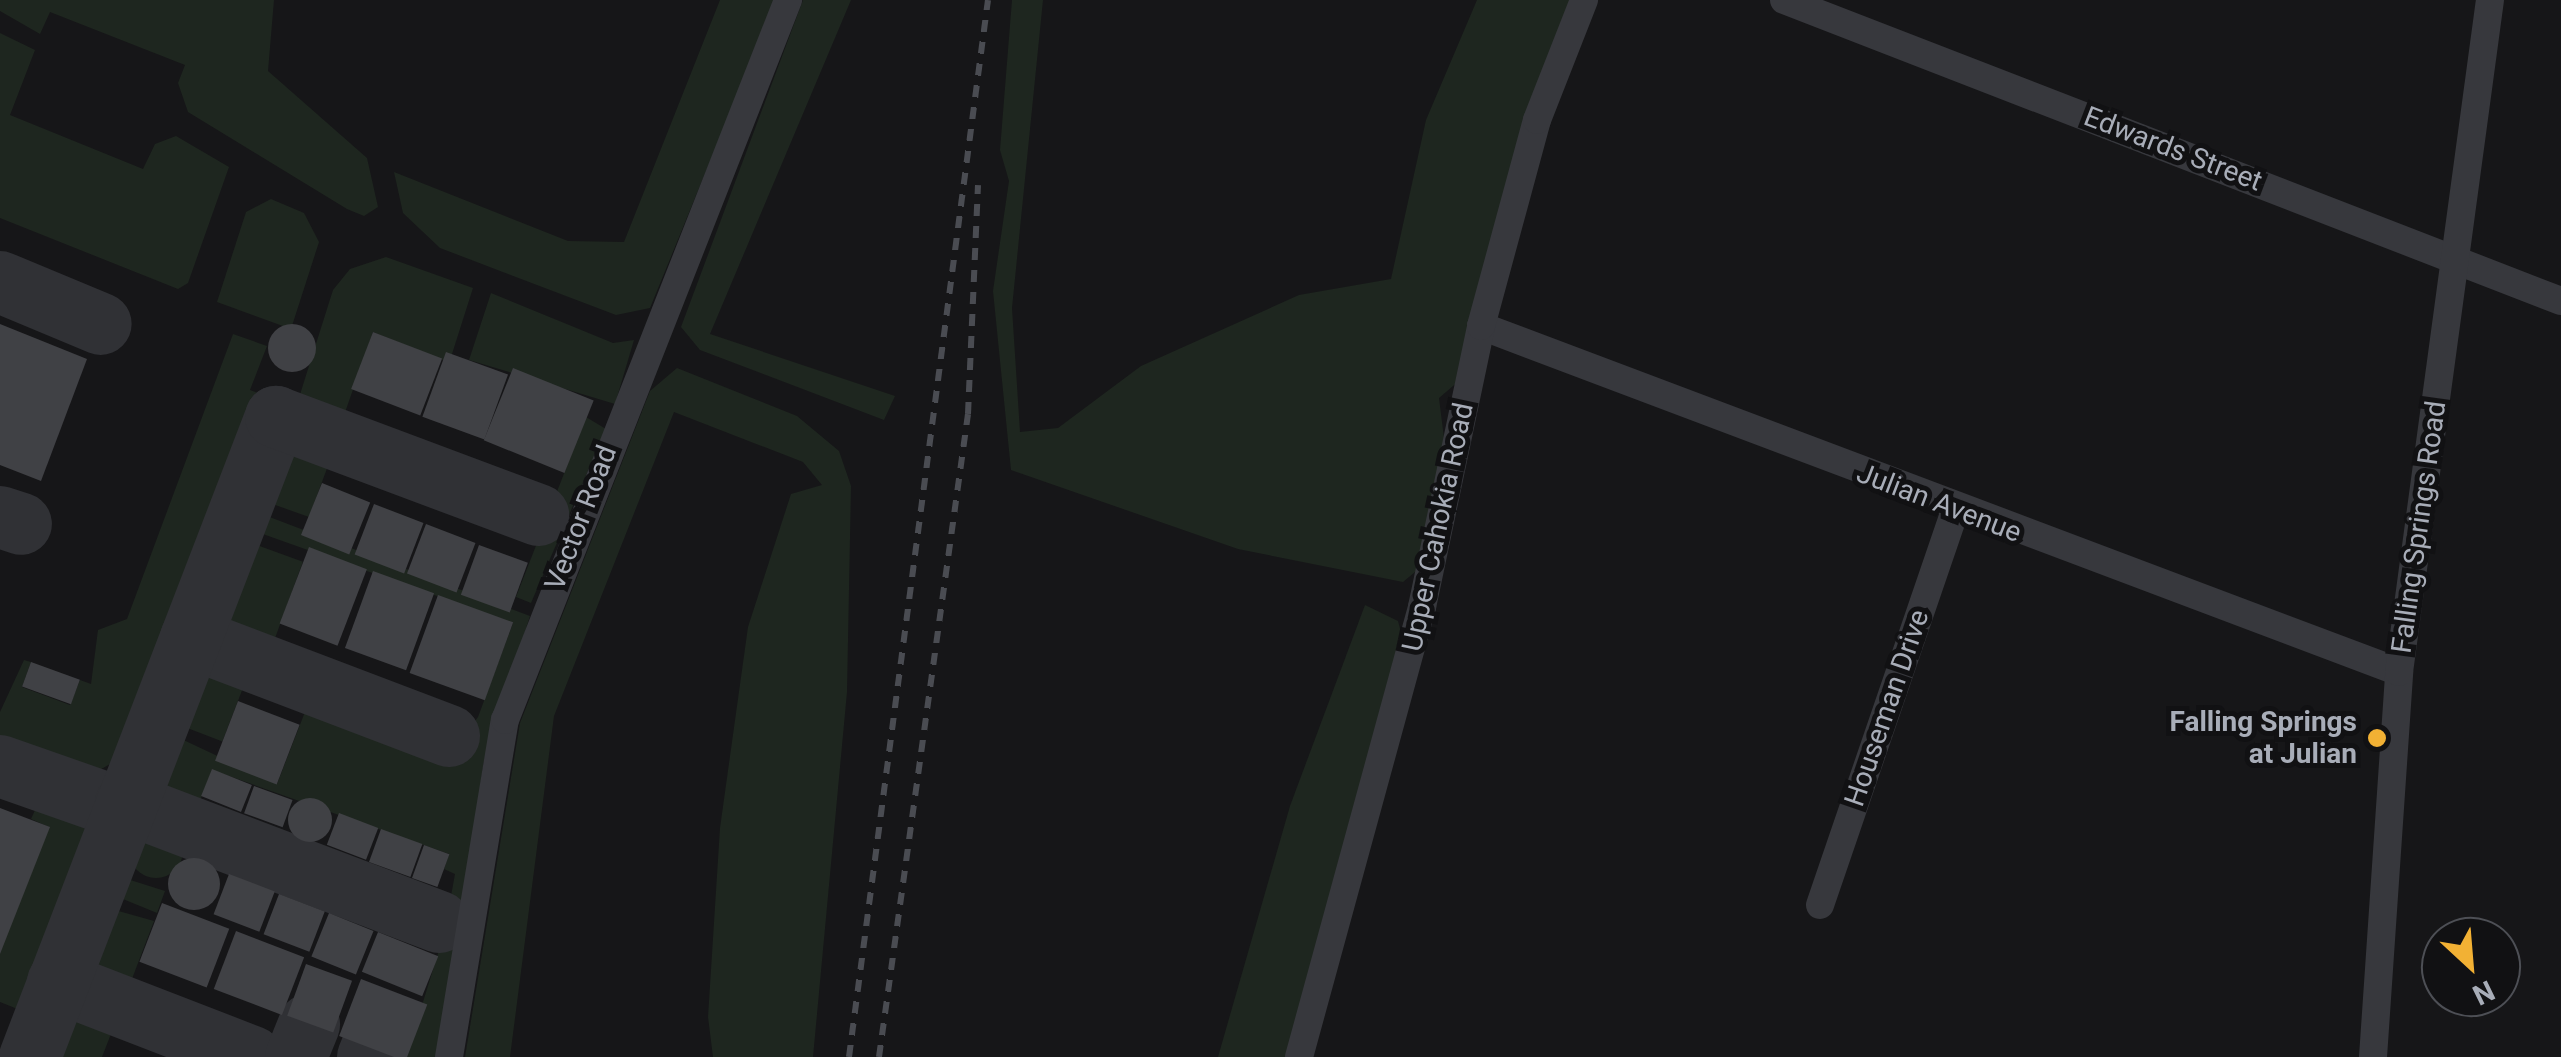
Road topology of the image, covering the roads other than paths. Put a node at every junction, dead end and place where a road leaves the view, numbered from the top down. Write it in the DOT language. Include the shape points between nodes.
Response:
graph roads {
  1 [pos="788,0"];
  2 [pos="1584,0"];
  3 [pos="1784,0"];
  4 [pos="2490,0"];
  5 [pos="2456,261"];
  6 [pos="2561,301"];
  7 [pos="1482,326"];
  8 [pos="1954,511"];
  9 [pos="2399,672"];
  10 [pos="1820,906"];
  11 [pos="449,1057"];
  12 [pos="1299,1057"];
  13 [pos="2373,1057"];
  1 -- 11 [label="street, Vector Road" via="506,720"];
  2 -- 7 [label="street, Upper Cahokia Road" via="1537,120"];
  3 -- 5 [label="street, Edwards Street"];
  4 -- 5 [label="street, Falling Springs Road"];
  5 -- 6 [label="street, Edwards Street"];
  5 -- 9 [label="street, Falling Springs Road"];
  7 -- 8 [label="street, Julian Avenue"];
  7 -- 12 [label="street, Upper Cahokia Road" via="1422,607"];
  8 -- 9 [label="street, Julian Avenue"];
  8 -- 10 [label="street, Houseman Drive"];
  9 -- 13 [label="street, Falling Springs Road"];
}
